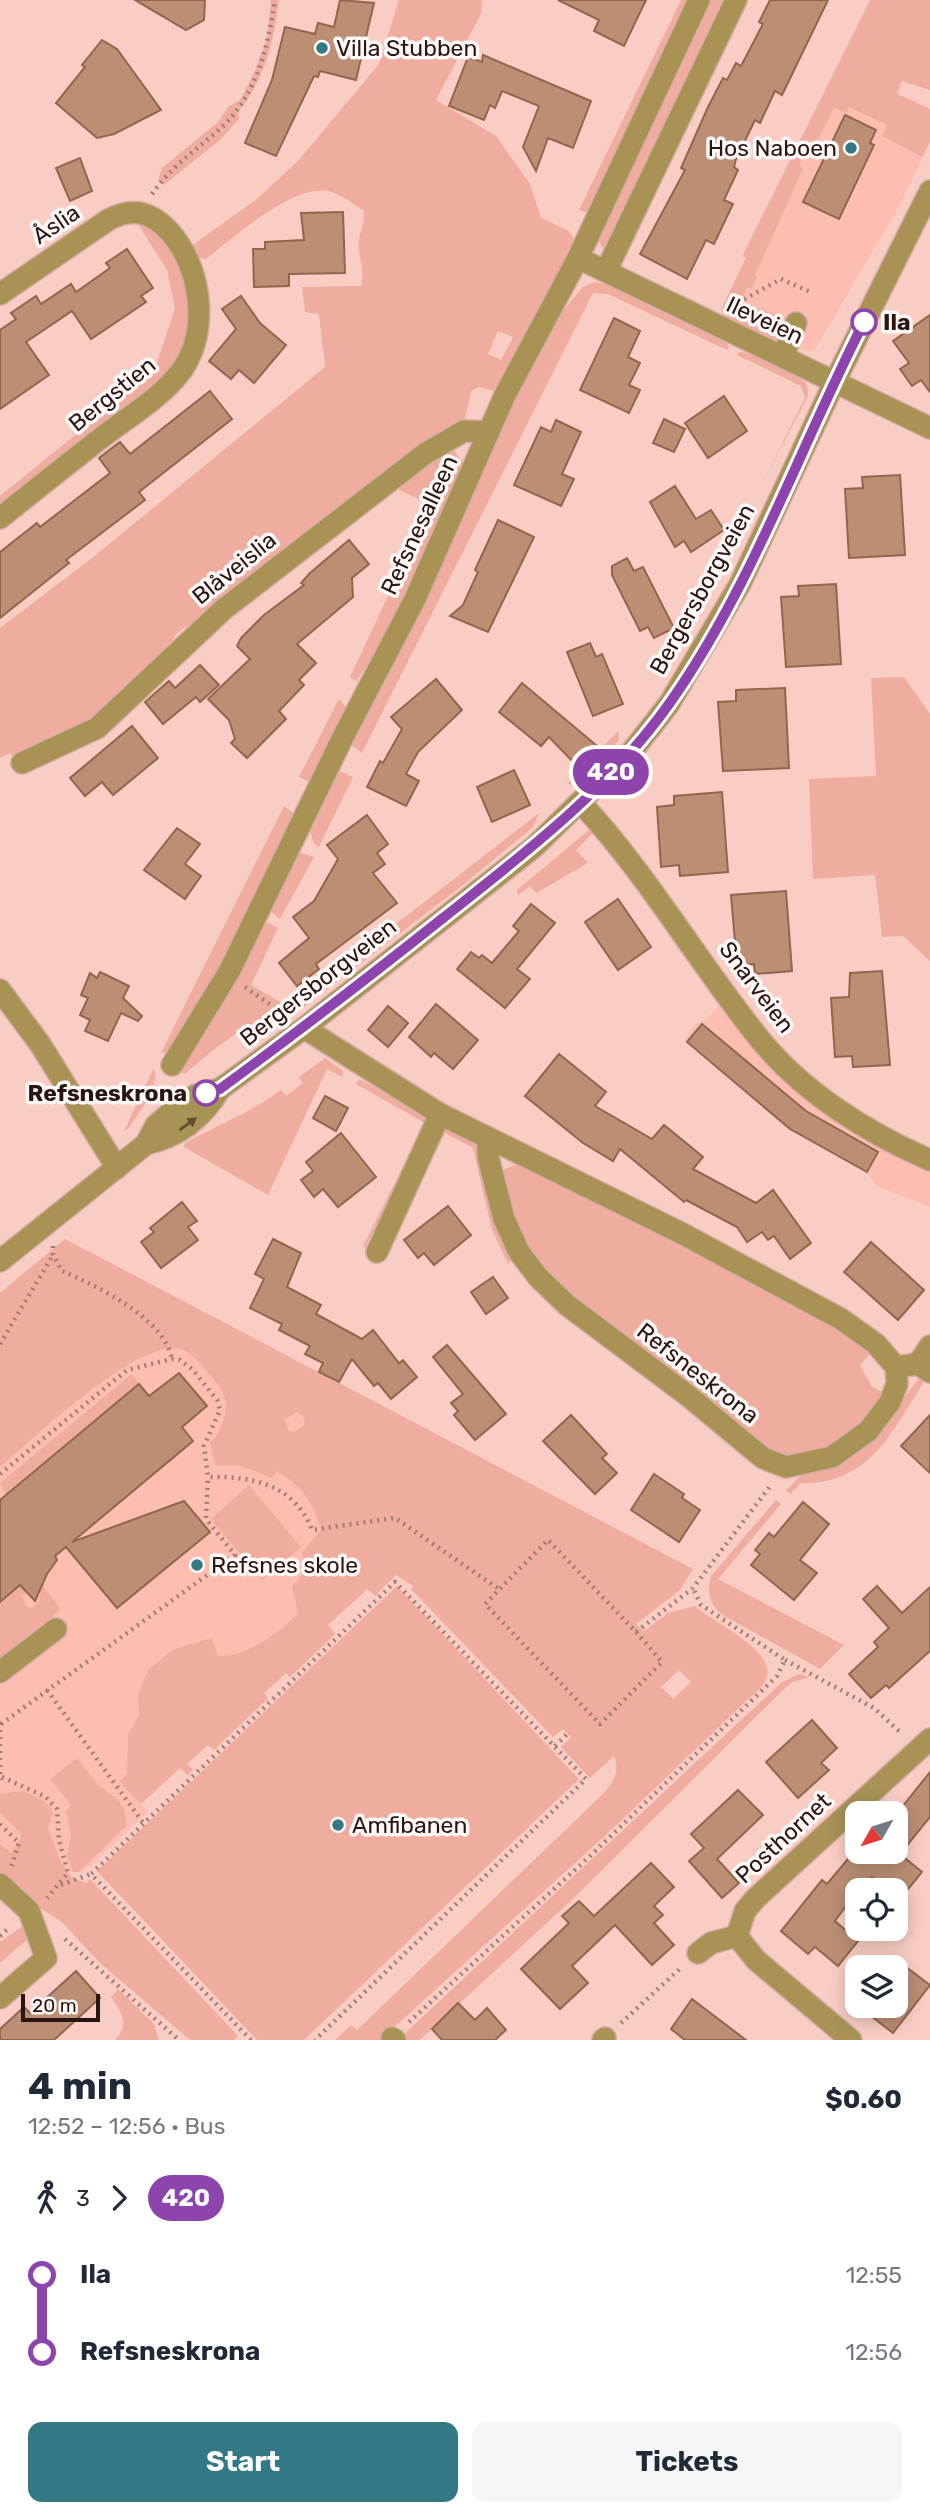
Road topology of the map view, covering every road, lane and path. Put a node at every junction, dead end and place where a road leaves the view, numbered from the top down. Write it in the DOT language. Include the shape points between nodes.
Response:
graph roads {
  1 [pos="275,0"];
  2 [pos="699,0"];
  3 [pos="736,0"];
  4 [pos="930,191"];
  5 [pos="143,213"];
  6 [pos="578,258"];
  7 [pos="606,271"];
  8 [pos="813,293"];
  9 [pos="0,294"];
  10 [pos="708,321"];
  11 [pos="796,323"];
  12 [pos="783,357"];
  13 [pos="835,380"];
  14 [pos="930,428"];
  15 [pos="489,432"];
  16 [pos="0,518"];
  17 [pos="22,762"];
  18 [pos="581,803"];
  19 [pos="230,970"];
  20 [pos="0,990"];
  21 [pos="284,1014"];
  22 [pos="304,1028"];
  23 [pos="172,1065"];
  24 [pos="440,1114"];
  25 [pos="488,1138"];
  26 [pos="930,1160"];
  27 [pos="117,1168"];
  28 [pos="53,1245"];
  29 [pos="377,1252"];
  30 [pos="53,1254"];
  31 [pos="0,1261"];
  32 [pos="0,1344"];
  33 [pos="930,1346"];
  34 [pos="172,1359"];
  35 [pos="896,1367"];
  36 [pos="924,1368"];
  37 [pos="0,1474"];
  38 [pos="208,1477"];
  39 [pos="766,1493"];
  40 [pos="693,1588"];
  41 [pos="499,1589"];
  42 [pos="55,1629"];
  43 [pos="636,1632"];
  44 [pos="785,1660"];
  45 [pos="0,1672"];
  46 [pos="47,1690"];
  47 [pos="0,1723"];
  48 [pos="568,1733"];
  49 [pos="923,1745"];
  50 [pos="555,1746"];
  51 [pos="1,1779"];
  52 [pos="0,1824"];
  53 [pos="144,1824"];
  54 [pos="91,1874"];
  55 [pos="60,1885"];
  56 [pos="2,1886"];
  57 [pos="29,1910"];
  58 [pos="737,1936"];
  59 [pos="698,1953"];
  60 [pos="0,1998"];
  61 [pos="249,2039"];
  62 [pos="393,2039"];
  63 [pos="604,2039"];
  64 [pos="179,2040"];
  65 [pos="315,2040"];
  66 [pos="851,2040"];
  1 -- 5 [label="path" via="261,64 242,102 224,125 173,168"];
  2 -- 6 [label="street, Refsnesalleen"];
  3 -- 7 [label="street"];
  4 -- 13 [label="street, Bergersborgveien"];
  5 -- 9 [label="street, Åslia" via="121,213 108,220"];
  5 -- 16 [label="street, Bergstien" via="159,220 173,235 187,261 200,310 193,350 168,387"];
  6 -- 7 [label="street, Ileveien"];
  6 -- 15 [label="street, Refsnesalleen"];
  7 -- 10 [label="street, Ileveien"];
  8 -- 10 [label="path" via="781,279"];
  10 -- 12 [label="street, Ileveien"];
  11 -- 12 [label="street"];
  12 -- 13 [label="street, Ileveien"];
  13 -- 14 [label="street, Ileveien"];
  13 -- 18 [label="street, Bergersborgveien" via="707,645 633,750"];
  15 -- 17 [label="street, Blåveislia" via="464,431 426,453 233,601 97,728"];
  15 -- 19 [label="street, Refsnesalleen" via="415,599"];
  18 -- 22 [label="street, Bergersborgveien" via="534,847"];
  18 -- 26 [label="street, Snarveien" via="674,918 759,1038 806,1086 838,1109"];
  19 -- 21 [label="path" via="248,992"];
  19 -- 23 [label="street, Refsnesalleen"];
  20 -- 27 [label="street" via="40,1044"];
  22 -- 24 [label="street"];
  22 -- 27 [label="street, Bergersborgveien" via="220,1089 208,1110 168,1139 145,1144"];
  24 -- 25 [label="street"];
  24 -- 29 [label="street"];
  25 -- 35 [label="street" via="841,1319 876,1344"];
  25 -- 35 [label="street, Refsneskrona" via="488,1157 504,1219 519,1252 538,1277 763,1458 786,1467 809,1464 848,1448 890,1402 897,1384"];
  27 -- 31 [label="street"];
  28 -- 30 [label="path"];
  30 -- 32 [label="path"];
  30 -- 34 [label="path" via="62,1271 88,1281 150,1324 169,1346"];
  33 -- 36 [label="street"];
  34 -- 37 [label="path" via="127,1370"];
  34 -- 38 [label="path" via="193,1370 218,1400 220,1410 204,1446"];
  35 -- 36 [label="street"];
  38 -- 41 [label="path" via="259,1479 291,1498 312,1530 395,1518"];
  38 -- 46 [label="path" via="206,1519 235,1555"];
  39 -- 40 [label="path"];
  40 -- 43 [label="path"];
  40 -- 44 [label="path" via="701,1605"];
  41 -- 43 [label="path" via="548,1540"];
  41 -- 43 [label="path" via="485,1604 600,1724 662,1661"];
  42 -- 45 [label="street"];
  44 -- 49 [label="path" via="874,1708"];
  44 -- 62 [label="path" via="764,1692"];
  46 -- 47 [label="path"];
  46 -- 53 [label="path"];
  47 -- 51 [label="path"];
  48 -- 50 [label="path"];
  49 -- 58 [label="street, Posthornet" via="755,1899"];
  50 -- 53 [label="path" via="395,1582"];
  50 -- 65 [label="path" via="586,1779"];
  51 -- 55 [label="path" via="46,1797 57,1809 68,1873"];
  52 -- 56 [label="path" via="19,1843"];
  53 -- 54 [label="path"];
  54 -- 55 [label="path"];
  54 -- 61 [label="path"];
  55 -- 57 [label="path"];
  56 -- 57 [label="street"];
  57 -- 60 [label="street" via="46,1958"];
  57 -- 64 [label="path"];
  58 -- 59 [label="street" via="711,1943"];
  58 -- 66 [label="street" via="756,1961"];
  59 -- 63 [label="path"];
}
